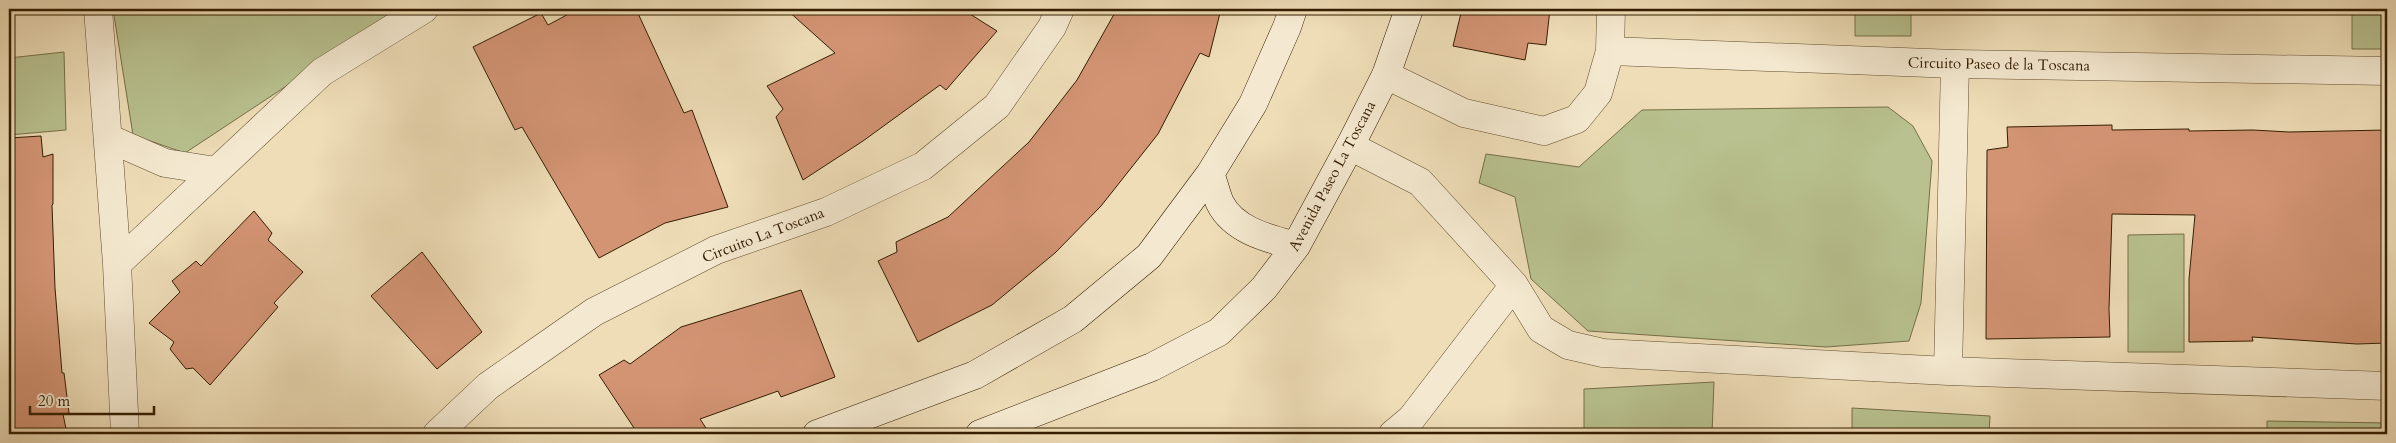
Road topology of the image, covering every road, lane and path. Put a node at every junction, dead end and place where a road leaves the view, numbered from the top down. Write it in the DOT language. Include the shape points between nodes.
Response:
graph roads {
  1 [pos="98,9"];
  2 [pos="424,9"];
  3 [pos="1060,9"];
  4 [pos="1293,9"];
  5 [pos="1409,9"];
  6 [pos="1611,9"];
  7 [pos="1610,51"];
  8 [pos="1955,64"];
  9 [pos="2387,71"];
  10 [pos="1386,75"];
  11 [pos="108,138"];
  12 [pos="1350,146"];
  13 [pos="216,172"];
  14 [pos="1210,174"];
  15 [pos="1296,246"];
  16 [pos="117,264"];
  17 [pos="1514,286"];
  18 [pos="1948,371"];
  19 [pos="2387,386"];
  20 [pos="126,434"];
  21 [pos="437,434"];
  22 [pos="817,434"];
  23 [pos="980,434"];
  24 [pos="1394,434"];
  1 -- 11 [label="street"];
  2 -- 13 [label="street" via="322,72"];
  3 -- 21 [label="street, Circuito La Toscana" via="1052,27 997,106 923,166 826,212 716,250 594,312 488,386"];
  4 -- 14 [label="street" via="1253,104"];
  5 -- 10 [label="street, Avenida Paseo La Toscana"];
  6 -- 7 [label="street"];
  7 -- 8 [label="street, Circuito Paseo de la Toscana"];
  7 -- 10 [label="street" via="1598,93 1577,119 1544,131 1464,113"];
  8 -- 9 [label="street, Circuito Paseo de la Toscana"];
  8 -- 18 [label="street"];
  10 -- 12 [label="street, Avenida Paseo La Toscana"];
  11 -- 13 [label="street" via="164,163"];
  11 -- 16 [label="street"];
  12 -- 15 [label="street, Avenida Paseo La Toscana"];
  12 -- 17 [label="street" via="1420,182"];
  13 -- 16 [label="street"];
  14 -- 15 [label="street" via="1221,204 1235,221 1260,236"];
  14 -- 22 [label="street" via="1149,256 1073,319 975,376"];
  15 -- 23 [label="street, Avenida Paseo La Toscana" via="1264,288 1219,332 1152,367"];
  16 -- 20 [label="street"];
  17 -- 18 [label="street" via="1541,330 1568,345 1603,353"];
  17 -- 24 [label="street" via="1411,419"];
  18 -- 19 [label="street"];
}
